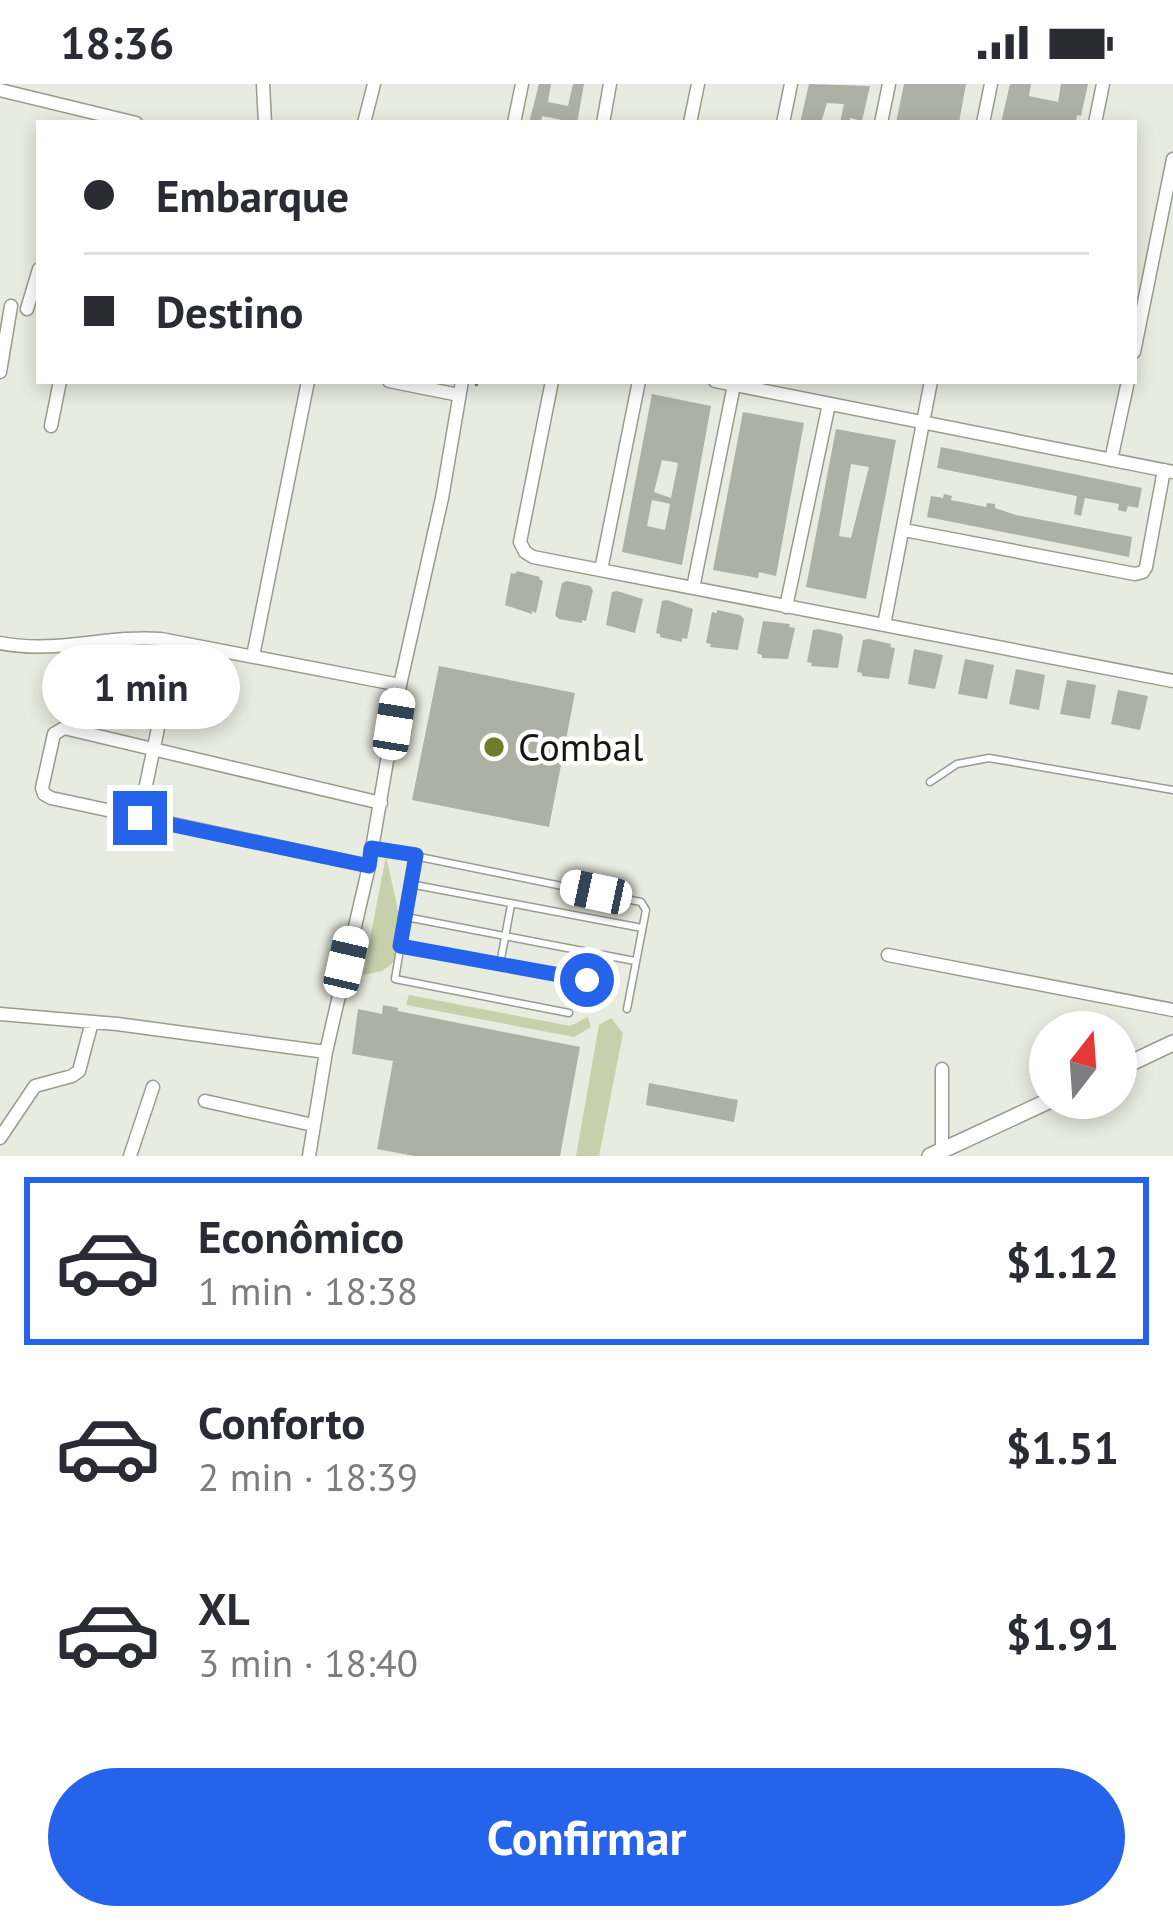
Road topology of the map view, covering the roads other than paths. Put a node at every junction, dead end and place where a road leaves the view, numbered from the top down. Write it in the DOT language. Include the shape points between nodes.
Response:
graph roads {
  1 [pos="263,84"];
  2 [pos="374,84"];
  3 [pos="522,84"];
  4 [pos="610,84"];
  5 [pos="698,84"];
  6 [pos="791,84"];
  7 [pos="889,84"];
  8 [pos="991,84"];
  9 [pos="1103,84"];
  10 [pos="0,90"];
  11 [pos="124,120"];
  12 [pos="265,120"];
  13 [pos="365,120"];
  14 [pos="515,120"];
  15 [pos="603,120"];
  16 [pos="691,120"];
  17 [pos="784,120"];
  18 [pos="882,120"];
  19 [pos="984,120"];
  20 [pos="1096,120"];
  21 [pos="1173,159"];
  22 [pos="1137,274"];
  23 [pos="1150,276"];
  24 [pos="6,305"];
  25 [pos="33,310"];
  26 [pos="1137,338"];
  27 [pos="0,372"];
  28 [pos="59,384"];
  29 [pos="307,384"];
  30 [pos="425,384"];
  31 [pos="551,384"];
  32 [pos="638,384"];
  33 [pos="729,384"];
  34 [pos="930,384"];
  35 [pos="1127,384"];
  36 [pos="734,385"];
  37 [pos="461,387"];
  38 [pos="829,404"];
  39 [pos="923,422"];
  40 [pos="51,426"];
  41 [pos="1111,460"];
  42 [pos="1169,471"];
  43 [pos="904,530"];
  44 [pos="601,570"];
  45 [pos="693,588"];
  46 [pos="786,607"];
  47 [pos="884,625"];
  48 [pos="0,643"];
  49 [pos="254,656"];
  50 [pos="1173,681"];
  51 [pos="400,685"];
  52 [pos="165,695"];
  53 [pos="156,751"];
  54 [pos="930,782"];
  55 [pos="1173,790"];
  56 [pos="381,802"];
  57 [pos="140,818"];
  58 [pos="371,848"];
  59 [pos="416,855"];
  60 [pos="369,866"];
  61 [pos="410,884"];
  62 [pos="511,905"];
  63 [pos="406,917"];
  64 [pos="642,928"];
  65 [pos="505,935"];
  66 [pos="400,946"];
  67 [pos="420,950"];
  68 [pos="889,955"];
  69 [pos="635,962"];
  70 [pos="515,967"];
  71 [pos="627,1010"];
  72 [pos="1173,1010"];
  73 [pos="569,1013"];
  74 [pos="0,1014"];
  75 [pos="92,1022"];
  76 [pos="1173,1043"];
  77 [pos="326,1052"];
  78 [pos="1137,1060"];
  79 [pos="942,1069"];
  80 [pos="153,1087"];
  81 [pos="205,1101"];
  82 [pos="1029,1110"];
  83 [pos="313,1125"];
  84 [pos="0,1138"];
  85 [pos="936,1153"];
  86 [pos="130,1156"];
  87 [pos="309,1156"];
  1 -- 12 [label="street"];
  2 -- 13 [label="street"];
  3 -- 14 [label="street"];
  4 -- 15 [label="street"];
  5 -- 16 [label="street"];
  6 -- 17 [label="street"];
  7 -- 18 [label="street"];
  8 -- 19 [label="street"];
  9 -- 20 [label="street"];
  10 -- 11 [label="street"];
  21 -- 23 [label="street"];
  22 -- 23 [label="street"];
  23 -- 26 [label="street"];
  24 -- 25 [label="street"];
  24 -- 27 [label="street"];
  28 -- 40 [label="street"];
  29 -- 49 [label="street"];
  30 -- 37 [label="street"];
  31 -- 44 [label="street" via="520,542 533,557"];
  32 -- 44 [label="street"];
  33 -- 36 [label="street"];
  34 -- 39 [label="street"];
  35 -- 41 [label="street"];
  36 -- 38 [label="street"];
  36 -- 45 [label="street"];
  37 -- 51 [label="street"];
  38 -- 39 [label="street"];
  38 -- 46 [label="street"];
  39 -- 41 [label="street"];
  39 -- 43 [label="street"];
  41 -- 42 [label="street"];
  42 -- 43 [label="street" via="1141,573"];
  43 -- 47 [label="street"];
  44 -- 45 [label="street"];
  45 -- 46 [label="street"];
  46 -- 47 [label="street"];
  47 -- 50 [label="street"];
  48 -- 49 [label="street" via="46,648 141,637"];
  49 -- 51 [label="street"];
  51 -- 56 [label="street"];
  52 -- 53 [label="street"];
  53 -- 56 [label="street"];
  53 -- 57 [label="street"];
  53 -- 57 [label="street" via="64,728 54,734 44,794"];
  54 -- 55 [label="lane" via="957,764 989,758"];
  56 -- 58 [label="street"];
  57 -- 60 [label="street"];
  58 -- 59 [label="lane"];
  58 -- 60 [label="street"];
  59 -- 61 [label="lane"];
  59 -- 64 [label="lane" via="641,902"];
  60 -- 77 [label="street"];
  61 -- 62 [label="lane"];
  61 -- 63 [label="lane"];
  62 -- 64 [label="lane"];
  62 -- 65 [label="lane"];
  63 -- 65 [label="lane"];
  63 -- 66 [label="lane"];
  64 -- 69 [label="lane"];
  65 -- 69 [label="lane"];
  65 -- 70 [label="lane" via="496,963"];
  66 -- 67 [label="lane"];
  66 -- 73 [label="lane" via="398,981"];
  68 -- 72 [label="street"];
  69 -- 71 [label="lane"];
  74 -- 75 [label="street"];
  75 -- 77 [label="street"];
  75 -- 84 [label="street" via="79,1071 30,1090"];
  76 -- 78 [label="street"];
  77 -- 83 [label="street"];
  79 -- 85 [label="street"];
  80 -- 86 [label="street"];
  81 -- 83 [label="street"];
  82 -- 85 [label="street"];
  83 -- 87 [label="street"];
}
